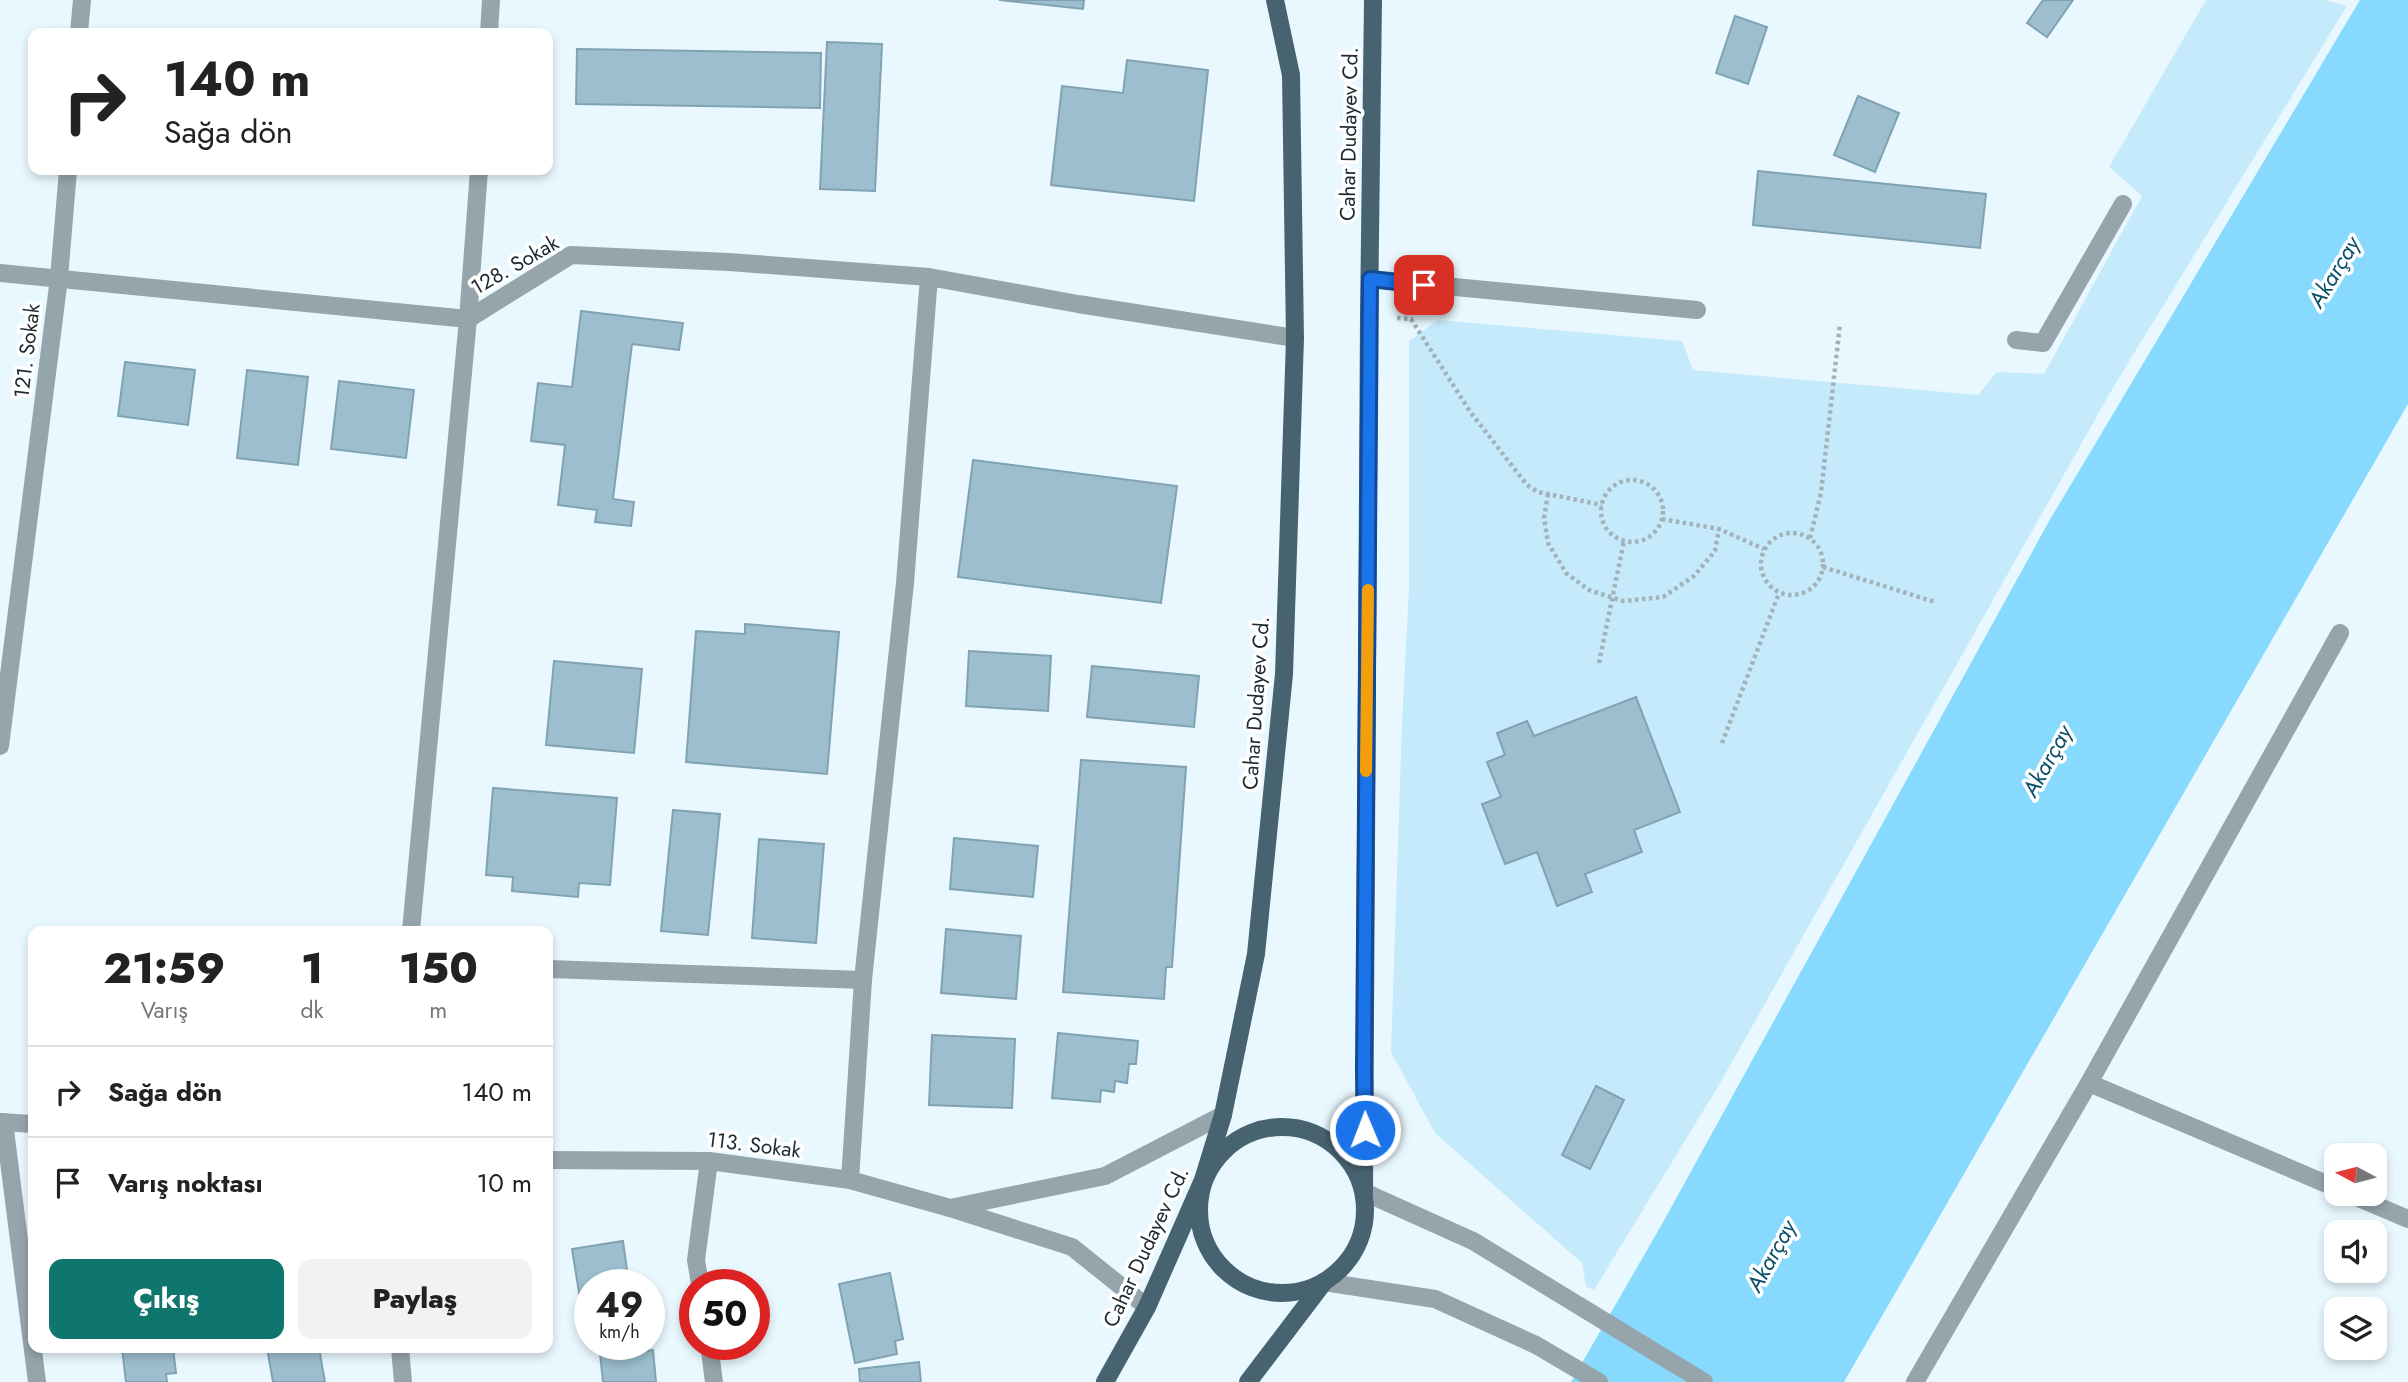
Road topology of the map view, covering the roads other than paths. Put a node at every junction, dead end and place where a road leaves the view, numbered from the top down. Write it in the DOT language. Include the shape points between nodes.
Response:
graph roads {
  1 [pos="82,0"];
  2 [pos="491,0"];
  3 [pos="1275,0"];
  4 [pos="1373,0"];
  5 [pos="79,28"];
  6 [pos="489,28"];
  7 [pos="68,175"];
  8 [pos="479,175"];
  9 [pos="2123,204"];
  10 [pos="0,273"];
  11 [pos="929,277"];
  12 [pos="59,278"];
  13 [pos="1370,279"];
  14 [pos="1697,310"];
  15 [pos="468,319"];
  16 [pos="1295,338"];
  17 [pos="2016,340"];
  18 [pos="2340,633"];
  19 [pos="0,746"];
  20 [pos="411,926"];
  21 [pos="553,969"];
  22 [pos="863,980"];
  23 [pos="2089,1083"];
  24 [pos="1223,1115"];
  25 [pos="2,1122"];
  26 [pos="28,1124"];
  27 [pos="553,1160"];
  28 [pos="709,1161"];
  29 [pos="850,1180"];
  30 [pos="1203,1180"];
  31 [pos="2324,1183"];
  32 [pos="1364,1192"];
  33 [pos="2377,1206"];
  34 [pos="950,1208"];
  35 [pos="2408,1219"];
  36 [pos="698,1269"];
  37 [pos="1324,1282"];
  38 [pos="1147,1307"];
  39 [pos="28,1315"];
  40 [pos="33,1353"];
  41 [pos="400,1353"];
  42 [pos="711,1360"];
  43 [pos="37,1382"];
  44 [pos="403,1382"];
  45 [pos="714,1382"];
  46 [pos="1105,1382"];
  47 [pos="1248,1382"];
  48 [pos="1599,1382"];
  49 [pos="1704,1382"];
  50 [pos="1915,1382"];
  1 -- 5 [label="street"];
  2 -- 6 [label="street"];
  3 -- 16 [label="main road, Cahar Dudayev Cd." via="1291,75"];
  4 -- 13 [label="main road, Cahar Dudayev Cd."];
  7 -- 12 [label="street, 121. Sokak"];
  8 -- 15 [label="street"];
  9 -- 17 [label="street" via="2043,343"];
  10 -- 12 [label="street, 128. Sokak"];
  11 -- 15 [label="street, 128. Sokak" via="571,255"];
  11 -- 16 [label="street, 128. Sokak"];
  11 -- 22 [label="street" via="905,583"];
  12 -- 15 [label="street, 128. Sokak"];
  12 -- 19 [label="street, 121. Sokak"];
  13 -- 14 [label="street"];
  13 -- 32 [label="main road, Cahar Dudayev Cd."];
  15 -- 20 [label="street"];
  16 -- 24 [label="main road, Cahar Dudayev Cd." via="1283,687 1256,954"];
  18 -- 23 [label="street"];
  21 -- 22 [label="street"];
  22 -- 29 [label="street"];
  23 -- 31 [label="street"];
  23 -- 50 [label="street"];
  24 -- 30 [label="main road, Cahar Dudayev Cd."];
  24 -- 34 [label="street, 113. Sokak" via="1105,1176"];
  25 -- 26 [label="street"];
  25 -- 39 [label="street"];
  27 -- 28 [label="street, 113. Sokak"];
  28 -- 29 [label="street, 113. Sokak"];
  28 -- 36 [label="street"];
  29 -- 34 [label="street, 113. Sokak"];
  30 -- 32 [label="main road" via="1217,1157 1237,1139 1262,1128 1289,1126 1314,1132 1338,1147 1354,1167"];
  30 -- 37 [label="main road" via="1198,1205 1201,1231 1211,1255 1228,1274 1250,1287 1275,1293 1300,1292"];
  30 -- 38 [label="main road, Cahar Dudayev Cd."];
  32 -- 37 [label="main road" via="1365,1220 1358,1244 1344,1266"];
  32 -- 49 [label="street" via="1473,1241"];
  33 -- 35 [label="street"];
  34 -- 38 [label="street, 113. Sokak" via="1072,1247"];
  37 -- 47 [label="main road"];
  37 -- 48 [label="street" via="1436,1299 1536,1345"];
  38 -- 46 [label="main road, Cahar Dudayev Cd."];
  40 -- 43 [label="street"];
  41 -- 44 [label="street"];
  42 -- 45 [label="street"];
}
